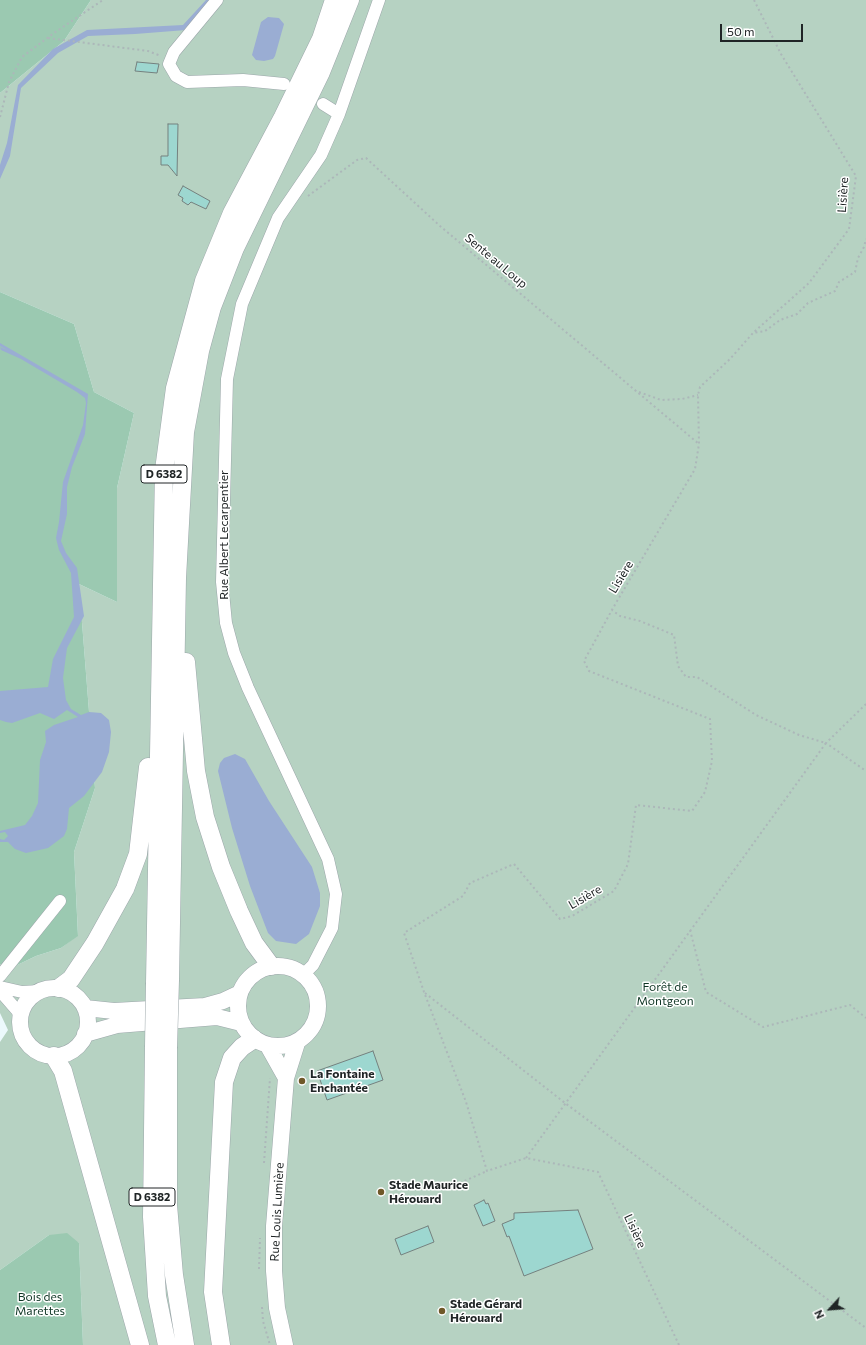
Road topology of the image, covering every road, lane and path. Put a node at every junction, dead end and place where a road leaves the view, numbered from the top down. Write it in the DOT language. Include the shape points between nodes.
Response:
graph roads {
  1 [pos="103,0"];
  2 [pos="217,0"];
  3 [pos="334,0"];
  4 [pos="350,0"];
  5 [pos="356,0"];
  6 [pos="379,0"];
  7 [pos="754,0"];
  8 [pos="47,38"];
  9 [pos="169,64"];
  10 [pos="321,72"];
  11 [pos="284,84"];
  12 [pos="323,104"];
  13 [pos="339,114"];
  14 [pos="0,117"];
  15 [pos="302,200"];
  16 [pos="866,239"];
  17 [pos="753,333"];
  18 [pos="636,391"];
  19 [pos="698,395"];
  20 [pos="699,444"];
  21 [pos="178,578"];
  22 [pos="162,608"];
  23 [pos="612,610"];
  24 [pos="866,704"];
  25 [pos="826,743"];
  26 [pos="866,771"];
  27 [pos="60,902"];
  28 [pos="690,930"];
  29 [pos="271,966"];
  30 [pos="303,975"];
  31 [pos="0,976"];
  32 [pos="162,981"];
  33 [pos="0,987"];
  34 [pos="59,988"];
  35 [pos="0,991"];
  36 [pos="40,991"];
  37 [pos="424,992"];
  38 [pos="240,993"];
  39 [pos="85,1008"];
  40 [pos="21,1015"];
  41 [pos="866,1018"];
  42 [pos="241,1023"];
  43 [pos="85,1034"];
  44 [pos="261,1042"];
  45 [pos="297,1042"];
  46 [pos="161,1047"];
  47 [pos="54,1056"];
  48 [pos="286,1078"];
  49 [pos="565,1102"];
  50 [pos="526,1158"];
  51 [pos="487,1171"];
  52 [pos="460,1183"];
  53 [pos="866,1328"];
  54 [pos="140,1345"];
  55 [pos="167,1345"];
  56 [pos="185,1345"];
  57 [pos="221,1345"];
  58 [pos="285,1345"];
  59 [pos="679,1345"];
  1 -- 8 [label="path"];
  2 -- 9 [label="street" via="174,52"];
  3 -- 22 [label="highway, D 6382" via="321,39 232,213 204,281 188,335 175,388 164,470"];
  4 -- 10 [label="highway, D 6382"];
  5 -- 10 [label="highway"];
  6 -- 13 [label="street, Rue Albert Lecarpentier"];
  7 -- 17 [label="path, Lisière" via="781,54 856,176 849,229 809,283"];
  8 -- 9 [label="path" via="148,51 162,57"];
  8 -- 14 [label="path" via="22,57 9,82"];
  9 -- 11 [label="street" via="176,76 187,82 243,80"];
  10 -- 21 [label="highway, D 6382" via="235,248 212,307 200,351 185,432"];
  12 -- 13 [label="street"];
  13 -- 30 [label="street, Rue Albert Lecarpentier" via="321,155 278,218 242,304 227,378 222,582 226,623 234,653 248,688 328,859 336,894 332,928 313,965"];
  15 -- 18 [label="path, Sente au Loup" via="356,160 366,158 440,226"];
  16 -- 17 [label="path" via="855,272 840,282 835,291 808,303 797,314 780,320 765,332"];
  17 -- 19 [label="path, Lisière" via="730,360 700,387"];
  18 -- 19 [label="path" via="661,400"];
  18 -- 20 [label="path, Sente au Loup"];
  19 -- 20 [label="path, Lisière"];
  20 -- 23 [label="path, Lisière" via="695,469"];
  21 -- 29 [label="highway" via="196,771 205,817 239,911 254,943"];
  21 -- 32 [label="highway, D 6382"];
  22 -- 32 [label="highway, D 6382"];
  22 -- 34 [label="highway" via="138,854 125,889 95,943 71,979"];
  23 -- 25 [label="path" via="620,616 674,635 678,666 686,677 697,677 756,715 799,735"];
  23 -- 37 [label="path, Lisière" via="584,661 586,666 589,671 710,719 712,761 705,792 692,811 636,805 628,864 614,891 572,916 560,919 514,864 470,883 463,896 404,933"];
  24 -- 25 [label="path"];
  25 -- 26 [label="path"];
  25 -- 28 [label="path"];
  27 -- 31 [label="street"];
  28 -- 41 [label="path" via="706,992 763,1027 850,1005"];
  28 -- 49 [label="path"];
  29 -- 30 [label="main road" via="293,969"];
  29 -- 38 [label="main road" via="252,976"];
  30 -- 45 [label="main road" via="312,985 317,997 318,1010 315,1023"];
  32 -- 46 [label="highway, D 6382, bridge"];
  33 -- 36 [label="street" via="22,992"];
  34 -- 36 [label="main road"];
  34 -- 39 [label="main road" via="70,992"];
  35 -- 40 [label="street"];
  36 -- 40 [label="main road" via="24,1005"];
  37 -- 49 [label="path"];
  37 -- 51 [label="path, Lisière" via="466,1102"];
  38 -- 39 [label="main road" via="205,1006 114,1011"];
  38 -- 42 [label="main road" via="238,1013"];
  39 -- 43 [label="main road"];
  40 -- 47 [label="main road" via="19,1023 25,1040 37,1052"];
  42 -- 43 [label="main road" via="217,1017 116,1025"];
  42 -- 44 [label="main road"];
  43 -- 47 [label="main road" via="73,1050"];
  44 -- 45 [label="main road" via="278,1047"];
  44 -- 48 [label="main road"];
  44 -- 57 [label="highway" via="242,1047 232,1058 224,1082 213,1292"];
  45 -- 48 [label="main road, Rue Louis Lumière"];
  46 -- 55 [label="highway, D 6382" via="152,1225 157,1296"];
  46 -- 56 [label="highway, D 6382" via="168,1205 174,1275"];
  47 -- 54 [label="highway" via="63,1071"];
  48 -- 58 [label="main road, Rue Louis Lumière" via="274,1226 277,1308"];
  49 -- 50 [label="path"];
  49 -- 53 [label="path"];
  50 -- 51 [label="path, Lisière"];
  50 -- 59 [label="path, Lisière" via="598,1172"];
  51 -- 52 [label="path"];
}
